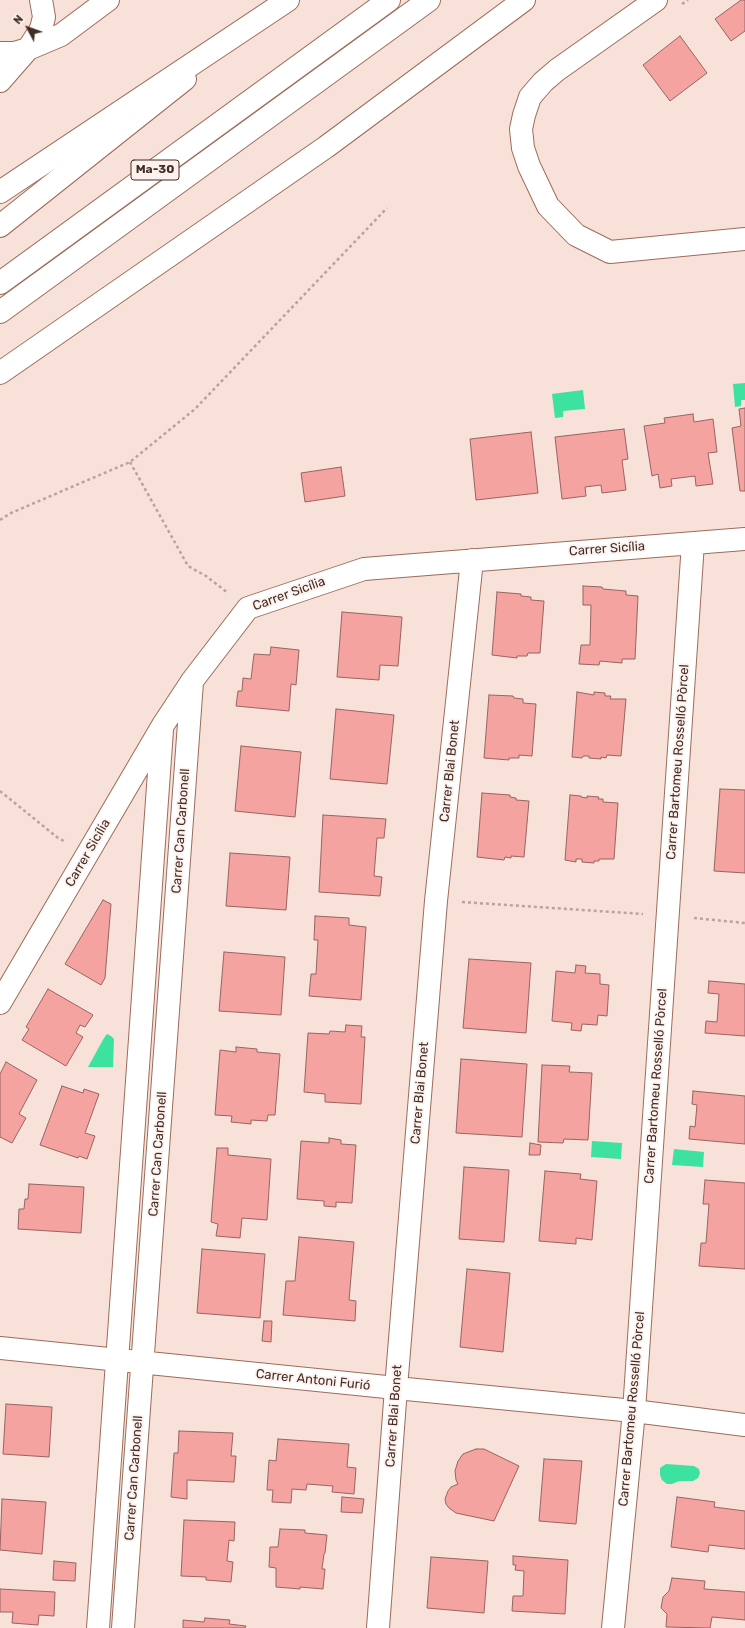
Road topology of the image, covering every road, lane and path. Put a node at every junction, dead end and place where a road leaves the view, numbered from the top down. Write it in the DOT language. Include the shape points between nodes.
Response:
graph roads {
  1 [pos="41,0"];
  2 [pos="108,0"];
  3 [pos="289,0"];
  4 [pos="389,0"];
  5 [pos="429,0"];
  6 [pos="524,0"];
  7 [pos="656,0"];
  8 [pos="28,49"];
  9 [pos="0,53"];
  10 [pos="0,81"];
  11 [pos="0,192"];
  12 [pos="387,208"];
  13 [pos="0,226"];
  14 [pos="745,239"];
  15 [pos="0,283"];
  16 [pos="0,312"];
  17 [pos="0,373"];
  18 [pos="130,462"];
  19 [pos="0,520"];
  20 [pos="745,539"];
  21 [pos="693,543"];
  22 [pos="472,560"];
  23 [pos="248,608"];
  24 [pos="192,681"];
  25 [pos="163,725"];
  26 [pos="0,792"];
  27 [pos="88,852"];
  28 [pos="436,901"];
  29 [pos="667,916"];
  30 [pos="745,923"];
  31 [pos="0,1003"];
  32 [pos="0,1348"];
  33 [pos="117,1359"];
  34 [pos="142,1362"];
  35 [pos="396,1388"];
  36 [pos="634,1410"];
  37 [pos="745,1425"];
  38 [pos="98,1628"];
  39 [pos="123,1628"];
  40 [pos="378,1628"];
  41 [pos="613,1628"];
  1 -- 8 [label="main road" via="44,17 41,30"];
  2 -- 8 [label="main road" via="62,35"];
  3 -- 11 [label="main road"];
  3 -- 13 [label="main road"];
  4 -- 15 [label="main road, Ma-30"];
  5 -- 16 [label="main road"];
  6 -- 17 [label="main road" via="326,147"];
  7 -- 14 [label="main road" via="557,70 530,97 521,129 523,148 529,166 548,206 576,235 610,252"];
  8 -- 9 [label="main road"];
  8 -- 10 [label="main road"];
  12 -- 18 [label="path" via="195,409"];
  18 -- 19 [label="path" via="10,513"];
  18 -- 23 [label="path" via="188,566 206,576"];
  20 -- 21 [label="main road, Carrer Sicília"];
  21 -- 22 [label="main road, Carrer Sicília"];
  21 -- 29 [label="main road, Carrer Bartomeu Rosselló Pòrcel"];
  22 -- 23 [label="main road, Carrer Sicília" via="364,569"];
  22 -- 28 [label="main road, Carrer Blai Bonet"];
  23 -- 24 [label="main road, Carrer Sicília"];
  24 -- 25 [label="main road, Carrer Sicília"];
  24 -- 34 [label="main road, Carrer Can Carbonell"];
  25 -- 27 [label="main road, Carrer Sicília"];
  25 -- 33 [label="main road"];
  26 -- 27 [label="path" via="58,838"];
  27 -- 31 [label="main road, Carrer Sicília"];
  28 -- 29 [label="path"];
  28 -- 35 [label="main road, Carrer Blai Bonet"];
  29 -- 30 [label="path"];
  29 -- 36 [label="main road, Carrer Bartomeu Rosselló Pòrcel"];
  32 -- 33 [label="main road, Carrer Antoni Furió"];
  33 -- 34 [label="main road, Carrer Antoni Furió"];
  33 -- 38 [label="main road"];
  34 -- 35 [label="main road, Carrer Antoni Furió"];
  34 -- 39 [label="main road, Carrer Can Carbonell"];
  35 -- 36 [label="main road, Carrer Antoni Furió"];
  35 -- 40 [label="main road, Carrer Blai Bonet"];
  36 -- 37 [label="main road, Carrer Antoni Furió"];
  36 -- 41 [label="main road, Carrer Bartomeu Rosselló Pòrcel"];
}
